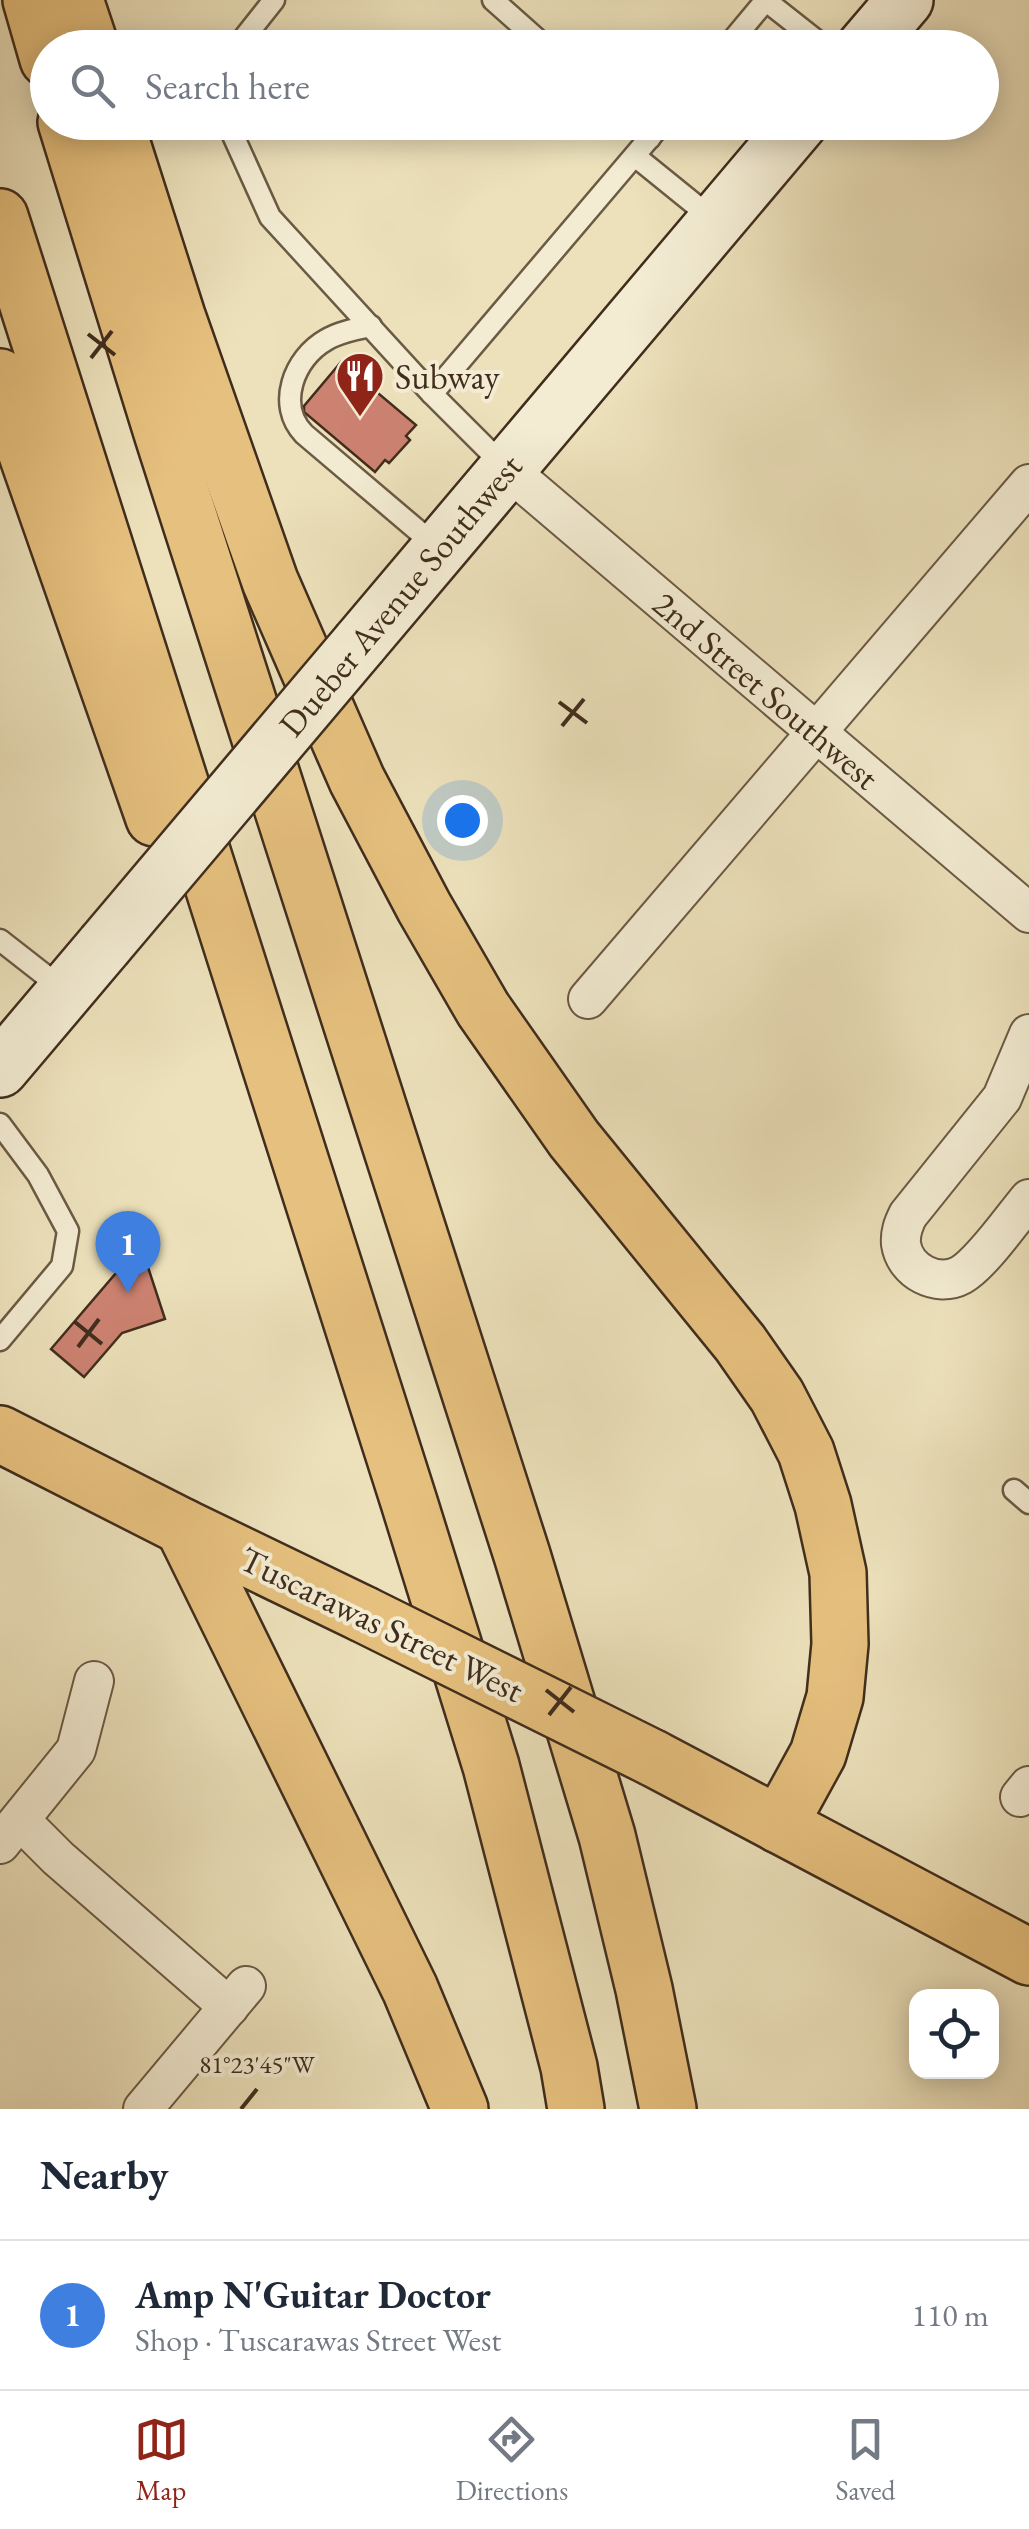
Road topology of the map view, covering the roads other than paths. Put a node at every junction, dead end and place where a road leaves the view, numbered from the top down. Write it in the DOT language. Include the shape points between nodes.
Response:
graph roads {
  1 [pos="31,0"];
  2 [pos="75,0"];
  3 [pos="274,0"];
  4 [pos="492,0"];
  5 [pos="766,0"];
  6 [pos="905,0"];
  7 [pos="40,30"];
  8 [pos="85,30"];
  9 [pos="250,30"];
  10 [pos="526,30"];
  11 [pos="741,30"];
  12 [pos="804,30"];
  13 [pos="879,30"];
  14 [pos="72,140"];
  15 [pos="121,140"];
  16 [pos="235,140"];
  17 [pos="649,140"];
  18 [pos="785,140"];
  19 [pos="635,156"];
  20 [pos="0,216"];
  21 [pos="716,222"];
  22 [pos="371,326"];
  23 [pos="0,377"];
  24 [pos="432,394"];
  25 [pos="506,468"];
  26 [pos="1029,484"];
  27 [pos="439,548"];
  28 [pos="818,733"];
  29 [pos="1023,897"];
  30 [pos="0,940"];
  31 [pos="66,991"];
  32 [pos="588,999"];
  33 [pos="1029,1034"];
  34 [pos="0,1069"];
  35 [pos="0,1124"];
  36 [pos="309,1186"];
  37 [pos="1029,1199"];
  38 [pos="0,1340"];
  39 [pos="0,1434"];
  40 [pos="183,1527"];
  41 [pos="94,1681"];
  42 [pos="779,1825"];
  43 [pos="10,1832"];
  44 [pos="1029,1956"];
  45 [pos="143,2109"];
  46 [pos="460,2109"];
  47 [pos="576,2109"];
  48 [pos="668,2109"];
  1 -- 7 [label="main road"];
  2 -- 8 [label="main road"];
  3 -- 9 [label="lane"];
  4 -- 10 [label="lane"];
  5 -- 11 [label="lane"];
  5 -- 12 [label="lane"];
  6 -- 13 [label="street"];
  14 -- 48 [label="main road" via="522,1555 606,1836"];
  15 -- 42 [label="main road" via="270,582 357,780 482,1009 574,1139 740,1343 806,1452 838,1574 840,1644 835,1697 818,1754"];
  16 -- 22 [label="lane" via="270,217"];
  17 -- 19 [label="lane"];
  18 -- 21 [label="street, Dueber Avenue Southwest"];
  19 -- 21 [label="lane"];
  19 -- 24 [label="lane"];
  20 -- 36 [label="main road"];
  21 -- 25 [label="street, Dueber Avenue Southwest"];
  22 -- 24 [label="lane"];
  22 -- 27 [label="lane" via="331,337 305,357 290,391 291,414 304,434"];
  23 -- 36 [label="main road" via="148,804"];
  24 -- 25 [label="lane"];
  25 -- 27 [label="street, Dueber Avenue Southwest"];
  25 -- 28 [label="street, 2nd Street Southwest"];
  26 -- 28 [label="street"];
  27 -- 31 [label="street, Dueber Avenue Southwest, bridge"];
  28 -- 29 [label="street, 2nd Street Southwest"];
  28 -- 32 [label="street"];
  30 -- 31 [label="lane"];
  31 -- 34 [label="street, Dueber Avenue Southwest"];
  33 -- 37 [label="street" via="1002,1098 908,1214 902,1228 905,1258 928,1278 958,1277"];
  35 -- 38 [label="lane" via="38,1174 68,1232 62,1266"];
  36 -- 47 [label="main road" via="490,1766"];
  39 -- 40 [label="main road, Tuscarawas Street West"];
  40 -- 42 [label="main road, Tuscarawas Street West, bridge"];
  40 -- 46 [label="main road" via="410,1989"];
  41 -- 43 [label="street" via="76,1750"];
  42 -- 44 [label="main road, Tuscarawas Street West"];
  43 -- 45 [label="street" via="58,1858 238,1996"];
}
